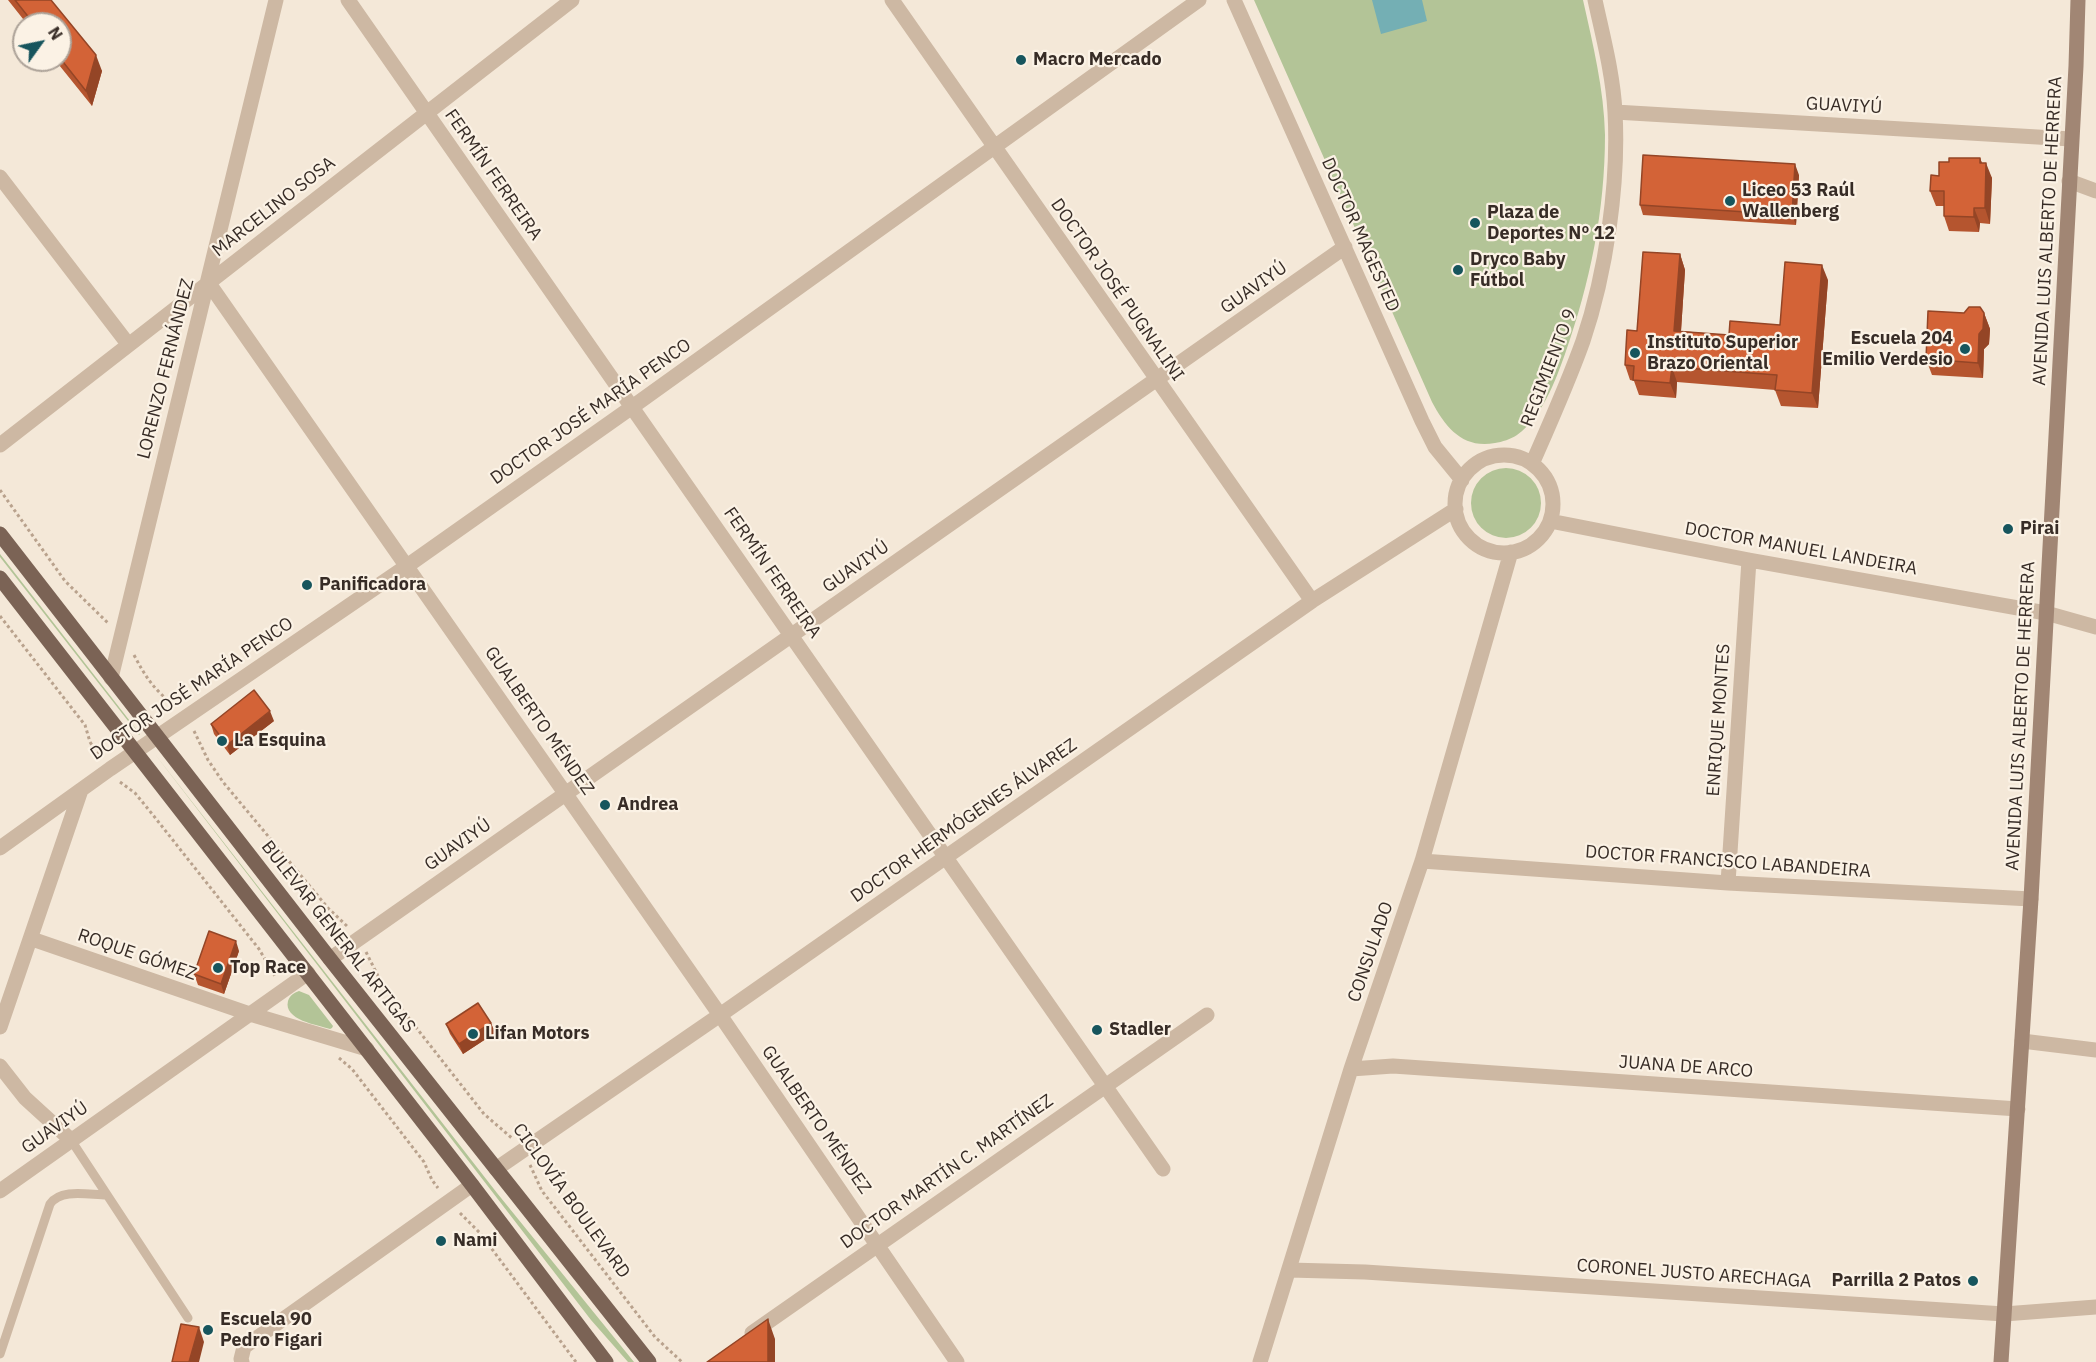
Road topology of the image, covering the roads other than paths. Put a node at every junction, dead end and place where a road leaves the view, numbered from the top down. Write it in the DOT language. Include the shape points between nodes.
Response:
graph roads {
  1 [pos="276,0"];
  2 [pos="348,0"];
  3 [pos="572,0"];
  4 [pos="892,0"];
  5 [pos="1199,0"];
  6 [pos="1234,0"];
  7 [pos="1594,0"];
  8 [pos="2078,0"];
  9 [pos="1615,112"];
  10 [pos="427,114"];
  11 [pos="2071,139"];
  12 [pos="994,147"];
  13 [pos="0,177"];
  14 [pos="2069,182"];
  15 [pos="2096,191"];
  16 [pos="1345,247"];
  17 [pos="208,282"];
  18 [pos="128,344"];
  19 [pos="1156,380"];
  20 [pos="632,407"];
  21 [pos="0,445"];
  22 [pos="1532,464"];
  23 [pos="1462,480"];
  24 [pos="1456,509"];
  25 [pos="1550,521"];
  26 [pos="0,534"];
  27 [pos="1511,552"];
  28 [pos="1749,560"];
  29 [pos="407,566"];
  30 [pos="0,578"];
  31 [pos="1312,602"];
  32 [pos="2046,613"];
  33 [pos="2096,627"];
  34 [pos="792,636"];
  35 [pos="111,678"];
  36 [pos="156,737"];
  37 [pos="135,752"];
  38 [pos="81,790"];
  39 [pos="566,794"];
  40 [pos="0,848"];
  41 [pos="946,857"];
  42 [pos="1422,861"];
  43 [pos="1728,883"];
  44 [pos="2031,898"];
  45 [pos="32,939"];
  46 [pos="330,959"];
  47 [pos="308,974"];
  48 [pos="250,1014"];
  49 [pos="720,1015"];
  50 [pos="1207,1015"];
  51 [pos="0,1027"];
  52 [pos="2022,1041"];
  53 [pos="367,1049"];
  54 [pos="2096,1050"];
  55 [pos="0,1066"];
  56 [pos="1351,1069"];
  57 [pos="1106,1086"];
  58 [pos="2018,1109"];
  59 [pos="71,1140"];
  60 [pos="496,1168"];
  61 [pos="1163,1169"];
  62 [pos="472,1185"];
  63 [pos="0,1191"];
  64 [pos="107,1195"];
  65 [pos="877,1244"];
  66 [pos="1289,1270"];
  67 [pos="2096,1307"];
  68 [pos="2004,1314"];
  69 [pos="188,1318"];
  70 [pos="738,1342"];
  71 [pos="0,1354"];
  72 [pos="243,1355"];
  73 [pos="606,1362"];
  74 [pos="649,1362"];
  75 [pos="957,1362"];
  76 [pos="1260,1362"];
  77 [pos="2001,1362"];
  1 -- 17 [label="street, LORENZO FERNÁNDEZ"];
  2 -- 10 [label="street, FERMÍN FERREIRA"];
  3 -- 10 [label="street, MARCELINO SOSA"];
  4 -- 12 [label="street, DOCTOR JOSÉ PUGNALINI"];
  5 -- 12 [label="street, DOCTOR JOSÉ MARÍA PENCO"];
  6 -- 16 [label="street, DOCTOR MAGESTED"];
  7 -- 9 [label="street, REGIMIENTO 9" via="1610,69"];
  8 -- 11 [label="main road, AVENIDA LUIS ALBERTO DE HERRERA"];
  9 -- 11 [label="street, GUAVIYÚ"];
  9 -- 22 [label="street, REGIMIENTO 9" via="1613,183 1596,295 1583,340"];
  10 -- 17 [label="street, MARCELINO SOSA"];
  10 -- 20 [label="street, FERMÍN FERREIRA"];
  11 -- 14 [label="main road, AVENIDA LUIS ALBERTO DE HERRERA"];
  12 -- 19 [label="street, DOCTOR JOSÉ PUGNALINI"];
  12 -- 20 [label="street, DOCTOR JOSÉ MARÍA PENCO"];
  13 -- 18 [label="street"];
  14 -- 15 [label="street"];
  14 -- 32 [label="main road, AVENIDA LUIS ALBERTO DE HERRERA"];
  16 -- 19 [label="street, GUAVIYÚ"];
  16 -- 23 [label="street, DOCTOR MAGESTED" via="1435,447"];
  17 -- 18 [label="street, MARCELINO SOSA"];
  17 -- 29 [label="street, GUALBERTO MÉNDEZ"];
  17 -- 35 [label="street, LORENZO FERNÁNDEZ"];
  18 -- 21 [label="street, MARCELINO SOSA"];
  19 -- 31 [label="street, DOCTOR JOSÉ PUGNALINI"];
  19 -- 34 [label="street, GUAVIYÚ"];
  20 -- 29 [label="street, DOCTOR JOSÉ MARÍA PENCO"];
  20 -- 34 [label="street, FERMÍN FERREIRA"];
  22 -- 23 [label="street" via="1511,455 1488,458"];
  22 -- 25 [label="street" via="1542,472 1552,494"];
  23 -- 24 [label="street"];
  24 -- 27 [label="street" via="1470,538 1489,550"];
  24 -- 31 [label="street, DOCTOR HERMÓGENES ÁLVAREZ"];
  25 -- 27 [label="street" via="1540,538"];
  25 -- 28 [label="street, DOCTOR MANUEL LANDEIRA"];
  26 -- 35 [label="main road, BULEVAR GENERAL ARTIGAS"];
  27 -- 42 [label="street, CONSULADO"];
  28 -- 32 [label="street, DOCTOR MANUEL LANDEIRA"];
  28 -- 43 [label="street, ENRIQUE MONTES"];
  29 -- 36 [label="street, DOCTOR JOSÉ MARÍA PENCO"];
  29 -- 39 [label="street, GUALBERTO MÉNDEZ"];
  30 -- 37 [label="main road"];
  31 -- 41 [label="street, DOCTOR HERMÓGENES ÁLVAREZ"];
  32 -- 33 [label="street, DOCTOR MANUEL LANDEIRA"];
  32 -- 44 [label="main road, AVENIDA LUIS ALBERTO DE HERRERA"];
  34 -- 39 [label="street, GUAVIYÚ"];
  34 -- 41 [label="street, FERMÍN FERREIRA"];
  35 -- 36 [label="main road, BULEVAR GENERAL ARTIGAS"];
  36 -- 37 [label="street, DOCTOR JOSÉ MARÍA PENCO"];
  36 -- 46 [label="main road, BULEVAR GENERAL ARTIGAS"];
  37 -- 38 [label="street, DOCTOR JOSÉ MARÍA PENCO"];
  37 -- 47 [label="main road"];
  38 -- 40 [label="street, DOCTOR JOSÉ MARÍA PENCO"];
  38 -- 45 [label="street"];
  39 -- 46 [label="street, GUAVIYÚ"];
  39 -- 49 [label="street, GUALBERTO MÉNDEZ"];
  41 -- 49 [label="street, DOCTOR HERMÓGENES ÁLVAREZ"];
  41 -- 57 [label="street, FERMÍN FERREIRA"];
  42 -- 43 [label="street, DOCTOR FRANCISCO LABANDEIRA"];
  42 -- 56 [label="street, CONSULADO"];
  43 -- 44 [label="street, DOCTOR FRANCISCO LABANDEIRA"];
  44 -- 52 [label="main road, AVENIDA LUIS ALBERTO DE HERRERA"];
  45 -- 48 [label="street, ROQUE GÓMEZ"];
  45 -- 51 [label="street"];
  46 -- 60 [label="main road, BULEVAR GENERAL ARTIGAS"];
  47 -- 48 [label="street, GUAVIYÚ"];
  47 -- 53 [label="main road"];
  48 -- 53 [label="street, ROQUE GÓMEZ"];
  48 -- 59 [label="street, GUAVIYÚ"];
  49 -- 60 [label="street, DOCTOR HERMÓGENES ÁLVAREZ"];
  49 -- 65 [label="street, GUALBERTO MÉNDEZ"];
  50 -- 57 [label="street, DOCTOR MARTÍN C. MARTÍNEZ"];
  52 -- 54 [label="street"];
  52 -- 58 [label="main road, AVENIDA LUIS ALBERTO DE HERRERA"];
  53 -- 62 [label="main road"];
  55 -- 59 [label="street" via="26,1098"];
  56 -- 58 [label="street, JUANA DE ARCO" via="1393,1066"];
  56 -- 66 [label="street, CONSULADO"];
  57 -- 61 [label="street, FERMÍN FERREIRA"];
  57 -- 65 [label="street, DOCTOR MARTÍN C. MARTÍNEZ"];
  58 -- 68 [label="main road, AVENIDA LUIS ALBERTO DE HERRERA"];
  59 -- 63 [label="street, GUAVIYÚ"];
  59 -- 64 [label="lane"];
  60 -- 74 [label="main road, BULEVAR GENERAL ARTIGAS"];
  62 -- 72 [label="street"];
  62 -- 73 [label="main road"];
  64 -- 69 [label="lane"];
  64 -- 71 [label="lane" via="63,1194 50,1204"];
  65 -- 70 [label="street, DOCTOR MARTÍN C. MARTÍNEZ"];
  65 -- 75 [label="street, GUALBERTO MÉNDEZ"];
  66 -- 68 [label="street, CORONEL JUSTO ARECHAGA"];
  66 -- 76 [label="street, CONSULADO"];
  67 -- 68 [label="street, CORONEL JUSTO ARECHAGA"];
  68 -- 77 [label="main road, AVENIDA LUIS ALBERTO DE HERRERA"];
}
